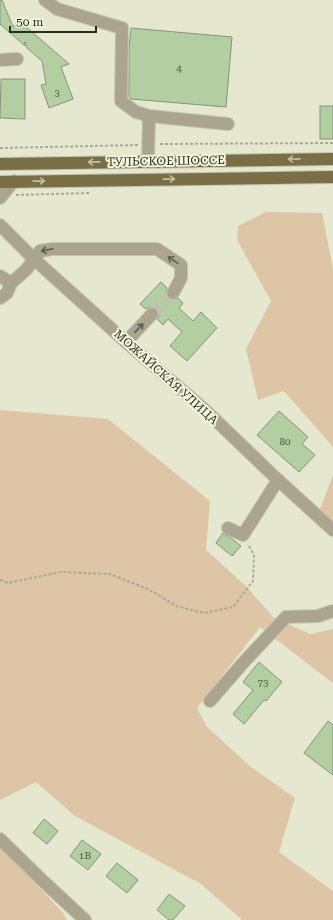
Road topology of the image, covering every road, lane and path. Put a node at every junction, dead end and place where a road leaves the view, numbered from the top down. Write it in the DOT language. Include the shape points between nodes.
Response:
graph roads {
  1 [pos="45,0"];
  2 [pos="17,59"];
  3 [pos="0,60"];
  4 [pos="149,116"];
  5 [pos="228,124"];
  6 [pos="333,143"];
  7 [pos="148,145"];
  8 [pos="0,148"];
  9 [pos="333,159"];
  10 [pos="148,161"];
  11 [pos="0,164"];
  12 [pos="333,177"];
  13 [pos="14,181"];
  14 [pos="0,182"];
  15 [pos="0,198"];
  16 [pos="0,225"];
  17 [pos="34,259"];
  18 [pos="0,276"];
  19 [pos="11,283"];
  20 [pos="173,293"];
  21 [pos="0,298"];
  22 [pos="152,314"];
  23 [pos="126,342"];
  24 [pos="278,480"];
  25 [pos="228,528"];
  26 [pos="333,530"];
  27 [pos="243,535"];
  28 [pos="0,580"];
  29 [pos="333,611"];
  30 [pos="210,701"];
  31 [pos="0,840"];
  32 [pos="85,920"];
  1 -- 4 [label="street" via="57,9 122,28 121,101 136,112"];
  2 -- 3 [label="street"];
  4 -- 5 [label="street"];
  4 -- 7 [label="street"];
  6 -- 7 [label="path"];
  7 -- 8 [label="path"];
  7 -- 10 [label="street"];
  9 -- 10 [label="main road, ТУЛЬСКОЕ ШОССЕ, one-way"];
  10 -- 11 [label="main road, ТУЛЬСКОЕ ШОССЕ, one-way"];
  13 -- 12 [label="main road, ТУЛЬСКОЕ ШОССЕ, one-way"];
  13 -- 14 [label="main road, ТУЛЬСКОЕ ШОССЕ"];
  13 -- 15 [label="street"];
  16 -- 17 [label="street, МОЖАЙСКАЯ УЛИЦА"];
  17 -- 19 [label="street"];
  20 -- 17 [label="street, one-way" via="181,278 181,265 156,248 52,248 40,251"];
  17 -- 23 [label="street, МОЖАЙСКАЯ УЛИЦА"];
  18 -- 19 [label="street"];
  19 -- 21 [label="street" via="7,293"];
  23 -- 22 [label="street, one-way"];
  23 -- 24 [label="street, МОЖАЙСКАЯ УЛИЦА" via="205,410"];
  24 -- 26 [label="street, МОЖАЙСКАЯ УЛИЦА"];
  24 -- 27 [label="street"];
  25 -- 27 [label="street"];
  27 -- 28 [label="path" via="254,555 253,581 233,607 204,613 176,606 148,589 110,574 60,572 8,583"];
  29 -- 30 [label="street" via="318,616 286,617"];
  31 -- 32 [label="street"];
}
